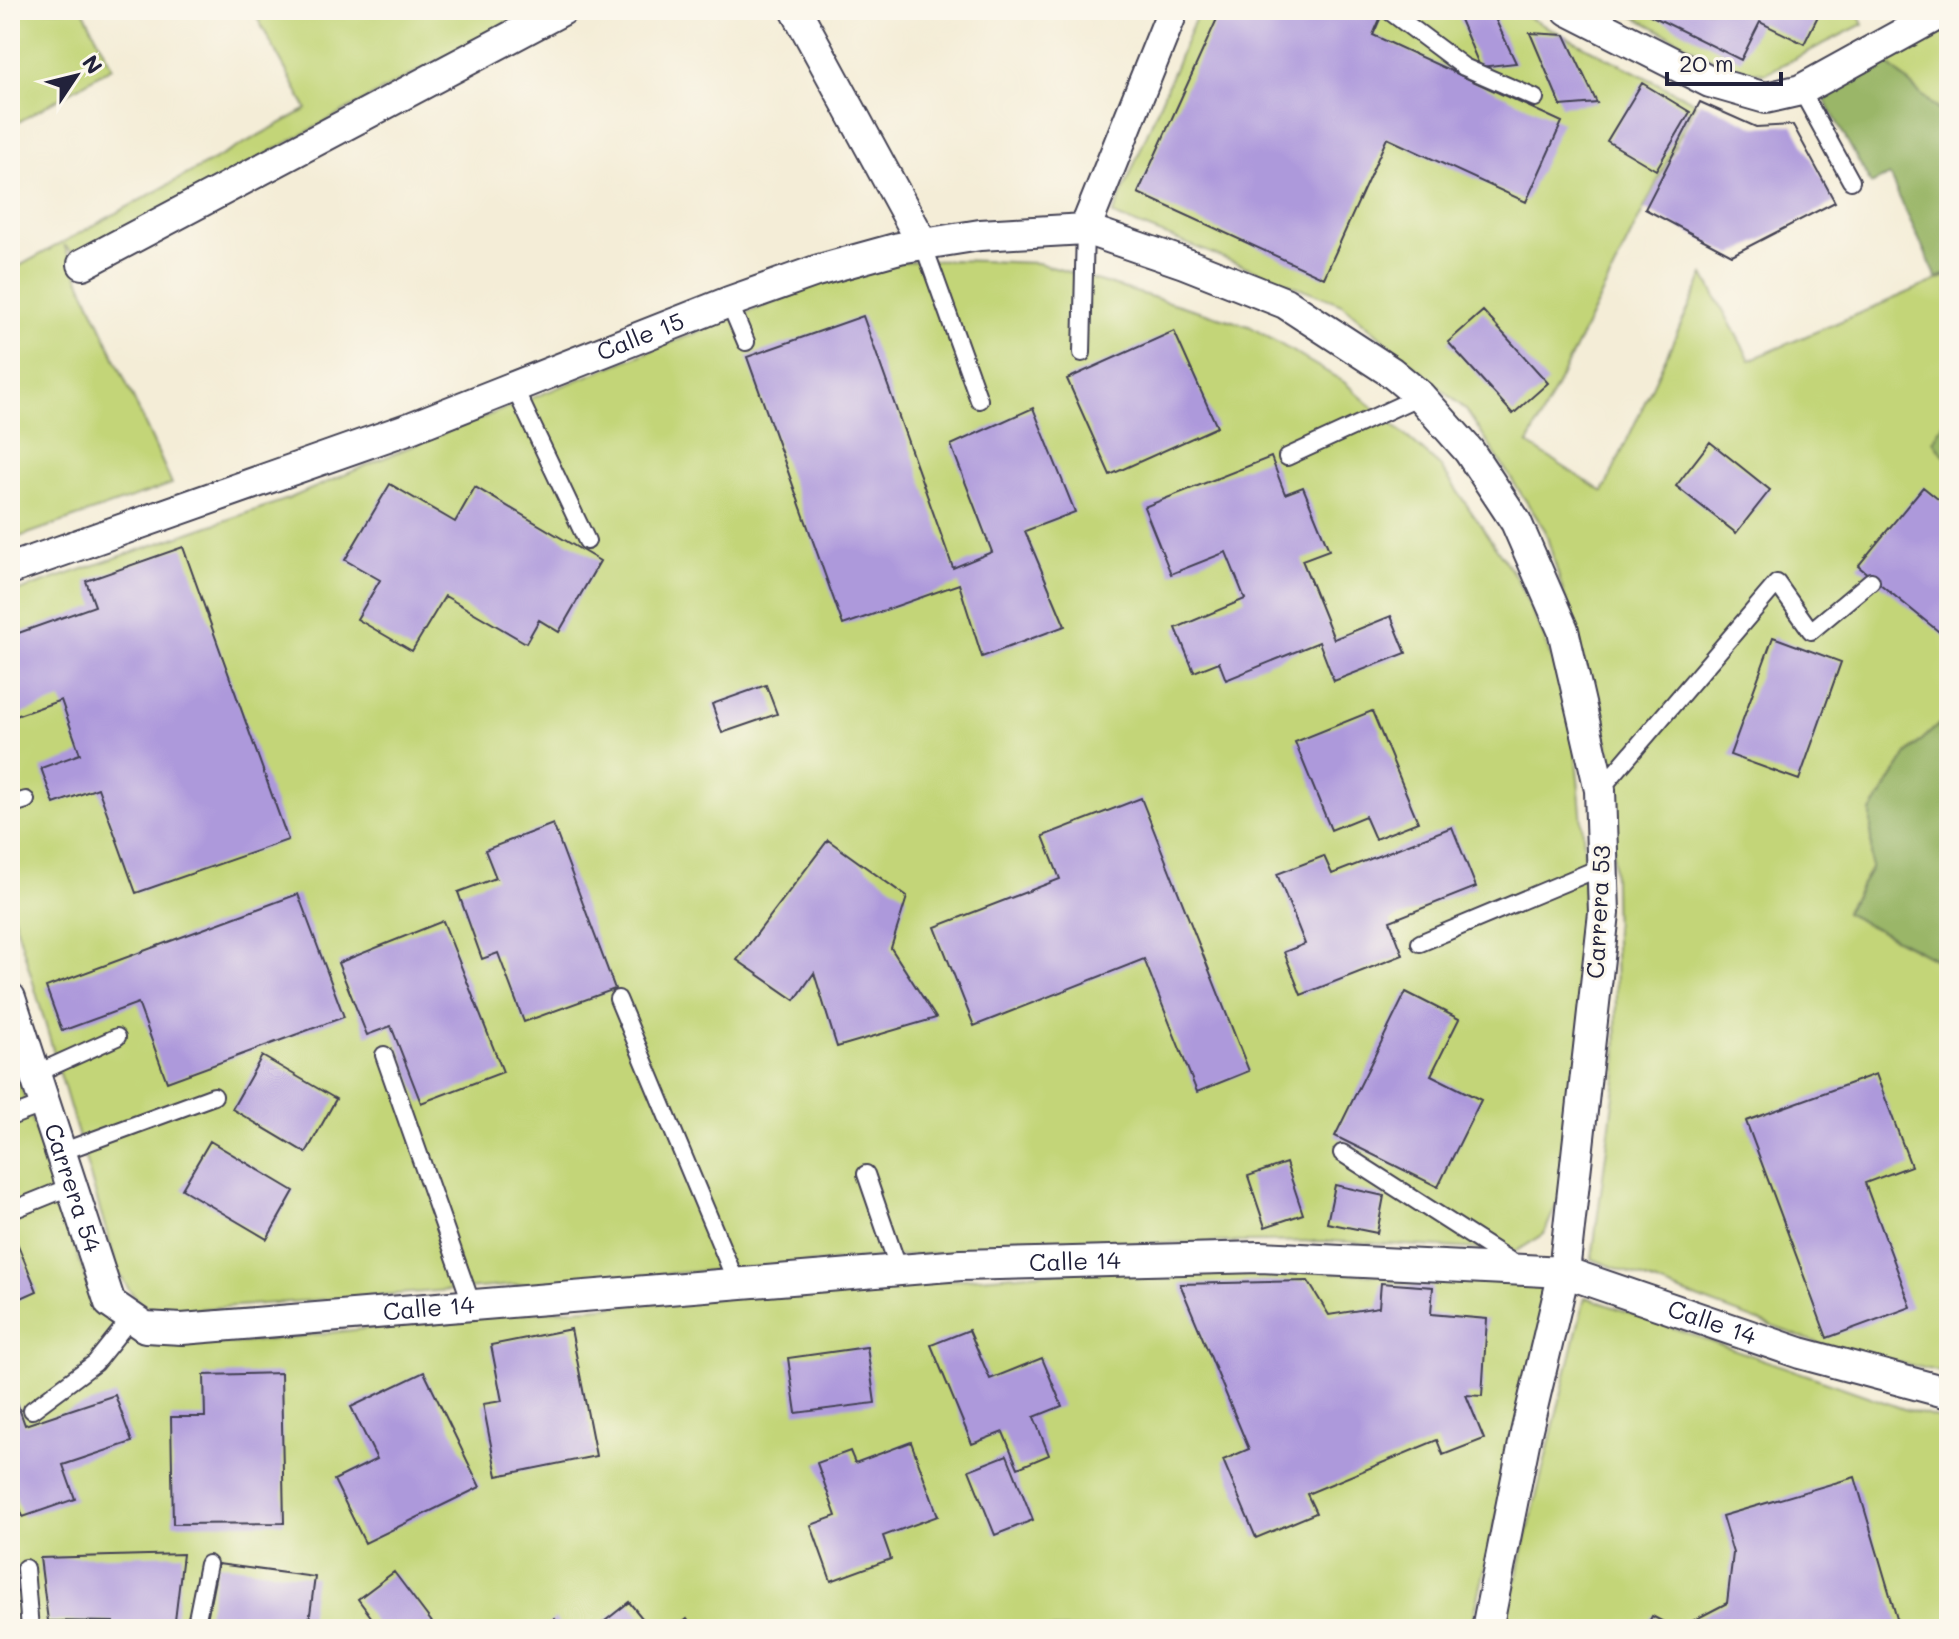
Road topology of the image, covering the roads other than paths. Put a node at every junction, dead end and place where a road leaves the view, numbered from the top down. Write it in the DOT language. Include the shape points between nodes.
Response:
graph roads {
  1 [pos="562,10"];
  2 [pos="796,10"];
  3 [pos="1173,10"];
  4 [pos="1388,10"];
  5 [pos="1568,10"];
  6 [pos="1946,10"];
  7 [pos="1801,90"];
  8 [pos="1535,98"];
  9 [pos="1851,181"];
  10 [pos="1085,229"];
  11 [pos="923,244"];
  12 [pos="83,264"];
  13 [pos="729,302"];
  14 [pos="1285,303"];
  15 [pos="746,342"];
  16 [pos="1082,353"];
  17 [pos="514,387"];
  18 [pos="1420,396"];
  19 [pos="979,400"];
  20 [pos="1287,457"];
  21 [pos="587,541"];
  22 [pos="10,569"];
  23 [pos="1871,581"];
  24 [pos="1600,790"];
  25 [pos="1604,866"];
  26 [pos="1420,943"];
  27 [pos="10,998"];
  28 [pos="618,999"];
  29 [pos="117,1037"];
  30 [pos="384,1055"];
  31 [pos="35,1074"];
  32 [pos="214,1096"];
  33 [pos="45,1104"];
  34 [pos="10,1117"];
  35 [pos="61,1152"];
  36 [pos="1342,1153"];
  37 [pos="866,1174"];
  38 [pos="72,1186"];
  39 [pos="10,1211"];
  40 [pos="1523,1269"];
  41 [pos="899,1270"];
  42 [pos="1564,1272"];
  43 [pos="737,1284"];
  44 [pos="472,1305"];
  45 [pos="131,1318"];
  46 [pos="1949,1393"];
  47 [pos="32,1410"];
  48 [pos="208,1564"];
  49 [pos="25,1568"];
  50 [pos="30,1629"];
  51 [pos="195,1629"];
  52 [pos="1487,1629"];
  1 -- 12 [label="street"];
  2 -- 11 [label="street"];
  3 -- 10 [label="street"];
  4 -- 8 [label="lane" via="1464,67"];
  5 -- 7 [label="street" via="1710,82 1766,98"];
  6 -- 7 [label="street"];
  7 -- 9 [label="lane"];
  10 -- 11 [label="street, Calle 15"];
  10 -- 14 [label="street, Calle 15"];
  10 -- 16 [label="lane"];
  11 -- 13 [label="street, Calle 15" via="855,258"];
  11 -- 19 [label="lane"];
  13 -- 15 [label="lane"];
  13 -- 17 [label="street, Calle 15"];
  14 -- 18 [label="street, Carrera 53"];
  17 -- 21 [label="lane"];
  17 -- 22 [label="street, Calle 15"];
  18 -- 20 [label="lane"];
  18 -- 24 [label="street, Carrera 53" via="1469,451 1516,522 1563,630"];
  23 -- 24 [label="lane" via="1811,631 1777,583"];
  24 -- 25 [label="street, Carrera 53"];
  25 -- 26 [label="lane"];
  25 -- 42 [label="street, Carrera 53" via="1604,913"];
  27 -- 31 [label="street, Carrera 54"];
  28 -- 43 [label="lane"];
  29 -- 31 [label="lane"];
  30 -- 44 [label="lane"];
  31 -- 33 [label="street, Carrera 54"];
  32 -- 35 [label="lane"];
  33 -- 34 [label="lane"];
  33 -- 35 [label="street, Carrera 54"];
  35 -- 38 [label="street, Carrera 54"];
  36 -- 40 [label="lane"];
  37 -- 41 [label="lane"];
  38 -- 39 [label="lane"];
  38 -- 45 [label="street, Carrera 54" via="110,1303"];
  40 -- 41 [label="street, Calle 14" via="1260,1257"];
  40 -- 42 [label="street, Calle 14"];
  41 -- 43 [label="street, Calle 14"];
  42 -- 46 [label="street, Calle 14" via="1800,1353"];
  42 -- 52 [label="street, Carrera 53"];
  43 -- 44 [label="street, Calle 14"];
  44 -- 45 [label="street, Calle 14" via="182,1329 145,1327"];
  45 -- 47 [label="lane" via="95,1363"];
  48 -- 51 [label="lane"];
  49 -- 50 [label="lane"];
}
